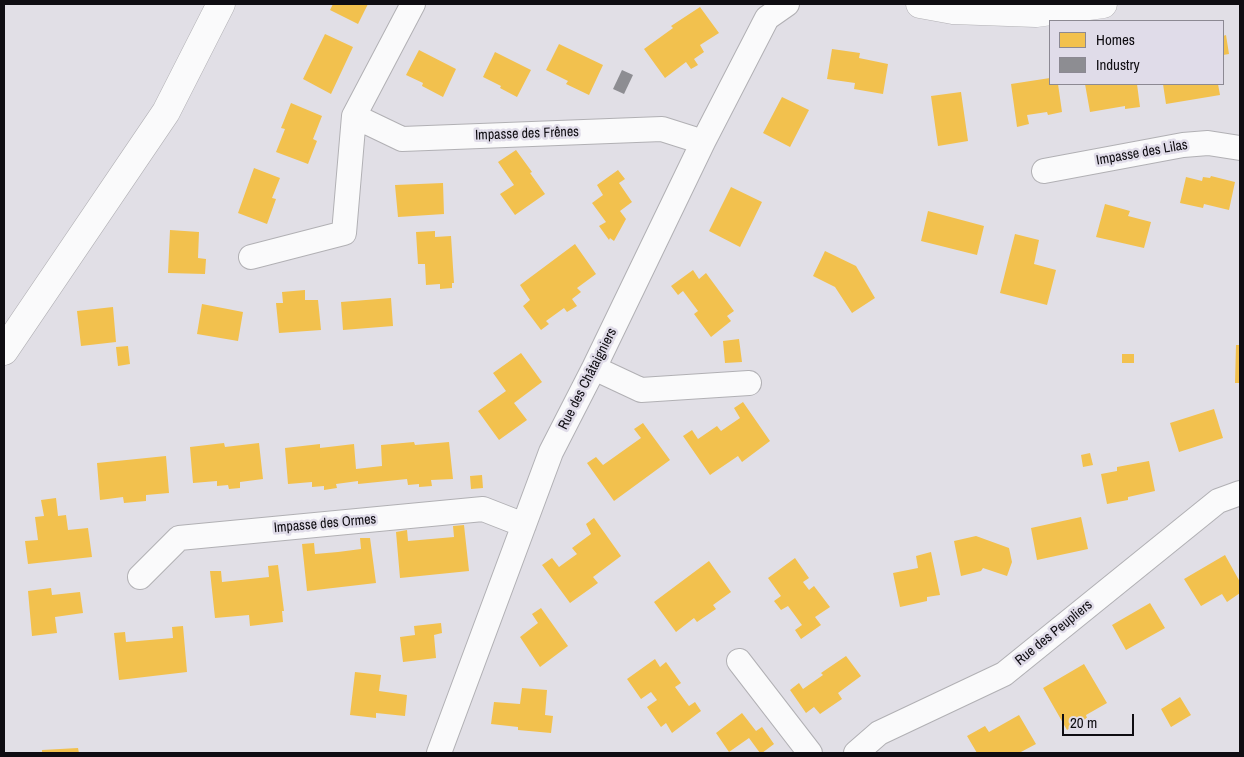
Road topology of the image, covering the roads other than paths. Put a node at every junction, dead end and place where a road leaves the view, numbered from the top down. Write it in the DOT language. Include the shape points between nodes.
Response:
graph roads {
  1 [pos="221,4"];
  2 [pos="413,4"];
  3 [pos="787,4"];
  4 [pos="920,4"];
  5 [pos="1104,4"];
  6 [pos="767,11"];
  7 [pos="354,116"];
  8 [pos="704,142"];
  9 [pos="1240,148"];
  10 [pos="1044,171"];
  11 [pos="251,257"];
  12 [pos="5,347"];
  13 [pos="594,368"];
  14 [pos="749,383"];
  15 [pos="1240,493"];
  16 [pos="524,525"];
  17 [pos="140,577"];
  18 [pos="739,661"];
  19 [pos="439,753"];
  20 [pos="810,753"];
  21 [pos="856,753"];
  1 -- 12 [label="main road" via="166,112"];
  2 -- 7 [label="street"];
  3 -- 6 [label="street, Rue des Châtaigniers"];
  4 -- 5 [label="main road" via="953,10 1036,13"];
  6 -- 8 [label="street, Rue des Châtaigniers"];
  7 -- 8 [label="street, Impasse des Frênes" via="402,139 662,129"];
  7 -- 11 [label="street" via="344,233"];
  8 -- 13 [label="street, Rue des Châtaigniers"];
  9 -- 10 [label="street, Impasse des Lilas" via="1208,143 1183,145"];
  13 -- 14 [label="street" via="641,390"];
  13 -- 16 [label="street, Rue des Châtaigniers" via="551,452"];
  15 -- 21 [label="street, Rue des Peupliers" via="1218,501 1004,674 879,733"];
  16 -- 17 [label="street, Impasse des Ormes" via="483,509 179,538"];
  16 -- 19 [label="street, Rue des Châtaigniers"];
  18 -- 20 [label="street"];
}
